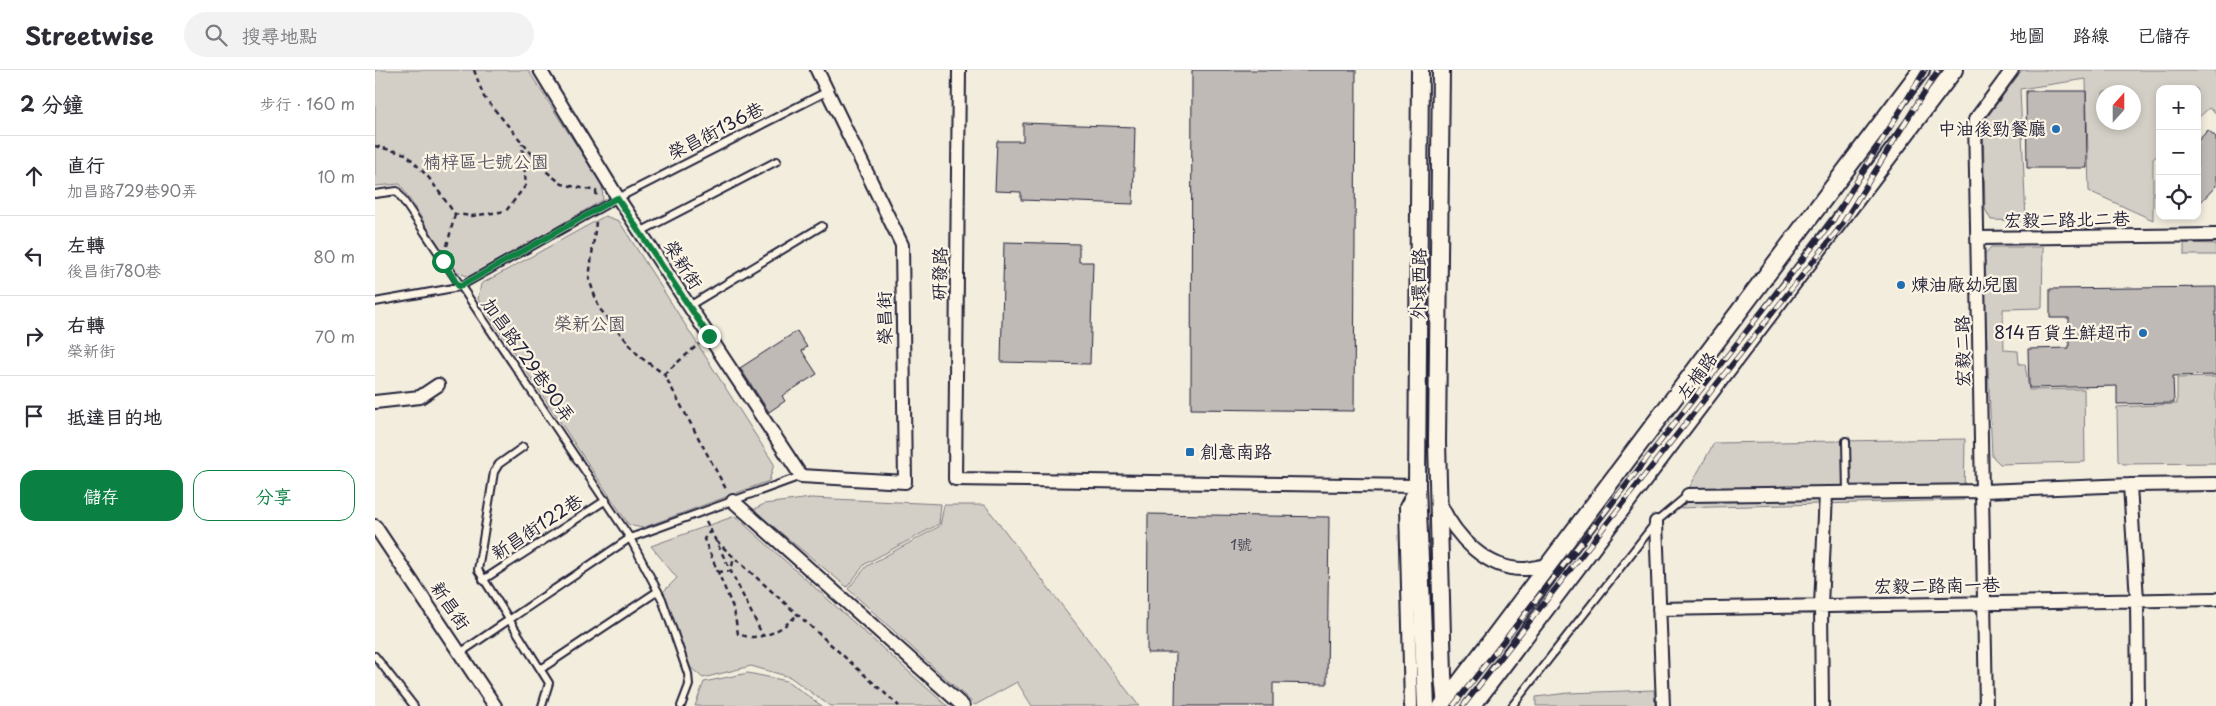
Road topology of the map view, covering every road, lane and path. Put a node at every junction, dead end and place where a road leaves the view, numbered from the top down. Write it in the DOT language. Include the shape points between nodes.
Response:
graph roads {
  1 [pos="474,70"];
  2 [pos="540,70"];
  3 [pos="817,70"];
  4 [pos="959,70"];
  5 [pos="1420,70"];
  6 [pos="1441,70"];
  7 [pos="1921,70"];
  8 [pos="1954,70"];
  9 [pos="2012,70"];
  10 [pos="828,91"];
  11 [pos="522,142"];
  12 [pos="375,146"];
  13 [pos="777,161"];
  14 [pos="375,194"];
  15 [pos="617,198"];
  16 [pos="598,209"];
  17 [pos="455,214"];
  18 [pos="822,226"];
  19 [pos="640,232"];
  20 [pos="2216,235"];
  21 [pos="1978,238"];
  22 [pos="443,261"];
  23 [pos="459,287"];
  24 [pos="375,302"];
  25 [pos="689,306"];
  26 [pos="709,336"];
  27 [pos="664,374"];
  28 [pos="438,385"];
  29 [pos="375,402"];
  30 [pos="1846,441"];
  31 [pos="523,447"];
  32 [pos="801,476"];
  33 [pos="2216,484"];
  34 [pos="2130,485"];
  35 [pos="1417,486"];
  36 [pos="1983,491"];
  37 [pos="1847,492"];
  38 [pos="1826,493"];
  39 [pos="1689,495"];
  40 [pos="1438,498"];
  41 [pos="606,500"];
  42 [pos="733,501"];
  43 [pos="702,512"];
  44 [pos="1656,522"];
  45 [pos="375,526"];
  46 [pos="711,530"];
  47 [pos="631,538"];
  48 [pos="717,541"];
  49 [pos="734,557"];
  50 [pos="1549,565"];
  51 [pos="731,570"];
  52 [pos="718,572"];
  53 [pos="483,580"];
  54 [pos="658,591"];
  55 [pos="2216,599"];
  56 [pos="2137,600"];
  57 [pos="1984,603"];
  58 [pos="1821,606"];
  59 [pos="1659,609"];
  60 [pos="798,614"];
  61 [pos="509,620"];
  62 [pos="763,636"];
  63 [pos="460,653"];
  64 [pos="375,656"];
  65 [pos="541,669"];
  66 [pos="1444,705"];
  67 [pos="414,706"];
  68 [pos="495,706"];
  69 [pos="542,706"];
  70 [pos="681,706"];
  71 [pos="899,706"];
  72 [pos="963,706"];
  73 [pos="1411,706"];
  74 [pos="1426,706"];
  75 [pos="1472,706"];
  76 [pos="1512,706"];
  77 [pos="1663,706"];
  78 [pos="1822,706"];
  79 [pos="1986,706"];
  80 [pos="2138,706"];
  1 -- 11 [label="path" via="484,97"];
  2 -- 15 [label="street, 榮新街"];
  3 -- 10 [label="street, 榮昌街"];
  4 -- 35 [label="street, 研發路" via="955,479"];
  5 -- 35 [label="street, 外環西路"];
  6 -- 40 [label="street, 外環西路"];
  7 -- 50 [label="street, 左楠路"];
  8 -- 75 [label="street, 左楠路"];
  9 -- 21 [label="street, 宏毅二路" via="1975,120"];
  10 -- 15 [label="lane, 榮昌街136巷"];
  10 -- 32 [label="street, 榮昌街" via="902,246 905,482"];
  11 -- 16 [label="path" via="547,172 562,184 596,191"];
  11 -- 17 [label="path" via="525,185 506,211 473,216"];
  12 -- 17 [label="path" via="406,154 429,178"];
  13 -- 19 [label="lane"];
  14 -- 22 [label="lane, 加昌路729巷90弄" via="397,192"];
  15 -- 16 [label="lane, 榮昌街136巷"];
  15 -- 19 [label="street, 榮新街"];
  16 -- 23 [label="lane, 榮昌街136巷"];
  16 -- 27 [label="path" via="589,279 599,308 640,357"];
  17 -- 22 [label="path"];
  18 -- 25 [label="lane"];
  19 -- 25 [label="street, 榮新街"];
  20 -- 21 [label="street, 宏毅二路北二巷"];
  21 -- 36 [label="street, 宏毅二路"];
  22 -- 23 [label="lane, 加昌路729巷90弄"];
  23 -- 24 [label="lane, 榮昌街136巷"];
  23 -- 41 [label="lane, 加昌路729巷90弄"];
  25 -- 26 [label="street, 榮新街"];
  26 -- 27 [label="path"];
  26 -- 32 [label="street, 榮新街"];
  27 -- 42 [label="path"];
  28 -- 29 [label="street" via="420,397"];
  30 -- 37 [label="lane"];
  31 -- 53 [label="lane, 新昌街122巷" via="499,464 494,472 479,566"];
  32 -- 42 [label="lane"];
  33 -- 34 [label="street"];
  34 -- 36 [label="street"];
  34 -- 56 [label="street"];
  35 -- 73 [label="street, 外環西路" via="1405,507"];
  35 -- 74 [label="street, 外環西路"];
  36 -- 37 [label="street"];
  36 -- 57 [label="street, 宏毅二路"];
  37 -- 38 [label="street"];
  38 -- 39 [label="street"];
  38 -- 58 [label="street"];
  39 -- 44 [label="lane"];
  40 -- 50 [label="street, 外環西路" via="1447,520 1473,549 1493,561 1525,569"];
  40 -- 66 [label="street, 外環西路"];
  41 -- 47 [label="lane, 加昌路729巷90弄"];
  41 -- 53 [label="lane, 新昌街122巷"];
  42 -- 43 [label="lane"];
  42 -- 72 [label="street"];
  43 -- 46 [label="path"];
  43 -- 47 [label="lane"];
  44 -- 59 [label="street"];
  44 -- 76 [label="lane"];
  45 -- 63 [label="street, 新昌街"];
  46 -- 48 [label="path"];
  46 -- 52 [label="path" via="704,539"];
  47 -- 54 [label="lane, 加昌路729巷90弄"];
  47 -- 61 [label="lane"];
  48 -- 49 [label="path"];
  48 -- 51 [label="path"];
  49 -- 51 [label="path"];
  49 -- 60 [label="path"];
  50 -- 66 [label="street, 左楠路"];
  51 -- 52 [label="path"];
  51 -- 62 [label="path"];
  52 -- 62 [label="path" via="734,610 738,634 754,638"];
  53 -- 61 [label="lane, 新昌街122巷"];
  54 -- 65 [label="lane"];
  54 -- 70 [label="lane, 加昌路729巷90弄" via="688,674 689,686"];
  55 -- 56 [label="street, 宏毅二路南一巷"];
  56 -- 57 [label="street, 宏毅二路南一巷"];
  56 -- 80 [label="street"];
  57 -- 58 [label="street, 宏毅二路南一巷"];
  57 -- 79 [label="street, 宏毅二路"];
  58 -- 59 [label="street, 宏毅二路南一巷"];
  58 -- 78 [label="street"];
  59 -- 77 [label="street"];
  60 -- 62 [label="path" via="785,626"];
  60 -- 71 [label="path"];
  61 -- 63 [label="lane"];
  61 -- 65 [label="lane, 新昌街122巷"];
  63 -- 68 [label="street, 新昌街"];
  64 -- 67 [label="lane"];
  65 -- 69 [label="lane, 新昌街122巷" via="549,683"];
}
